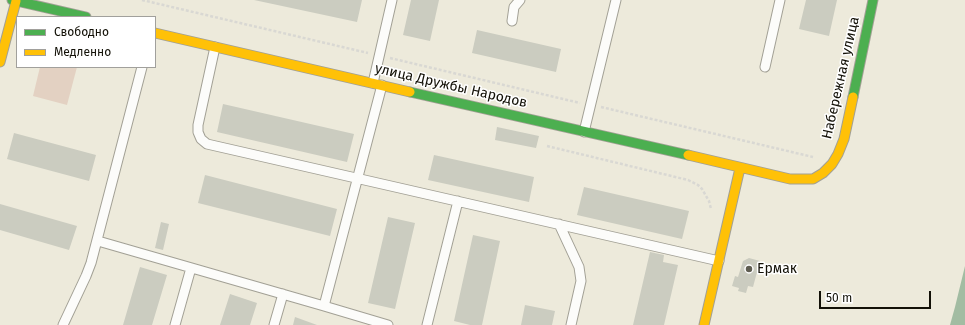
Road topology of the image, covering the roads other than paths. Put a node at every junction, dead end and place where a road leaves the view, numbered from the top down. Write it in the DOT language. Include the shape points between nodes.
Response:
graph roads {
  1 [pos="392,0"];
  2 [pos="520,0"];
  3 [pos="616,0"];
  4 [pos="780,0"];
  5 [pos="873,0"];
  6 [pos="14,1"];
  7 [pos="82,16"];
  8 [pos="512,21"];
  9 [pos="156,33"];
  10 [pos="215,47"];
  11 [pos="0,62"];
  12 [pos="765,67"];
  13 [pos="142,68"];
  14 [pos="378,84"];
  15 [pos="584,132"];
  16 [pos="740,168"];
  17 [pos="358,178"];
  18 [pos="458,201"];
  19 [pos="558,224"];
  20 [pos="98,241"];
  21 [pos="719,260"];
  22 [pos="191,268"];
  23 [pos="283,294"];
  24 [pos="324,306"];
  25 [pos="63,325"];
  26 [pos="175,325"];
  27 [pos="274,325"];
  28 [pos="388,325"];
  29 [pos="426,325"];
  30 [pos="571,325"];
  31 [pos="704,325"];
  1 -- 14 [label="lane" via="379,55"];
  2 -- 8 [label="lane" via="514,7"];
  3 -- 15 [label="lane"];
  4 -- 12 [label="lane"];
  5 -- 16 [label="main road, Набережная улица" via="844,139 832,164 813,179 801,180"];
  6 -- 7 [label="main road"];
  6 -- 11 [label="main road"];
  9 -- 10 [label="main road, улица Дружбы Народов"];
  10 -- 14 [label="main road, улица Дружбы Народов"];
  10 -- 17 [label="lane" via="198,125 201,139 207,144"];
  13 -- 20 [label="lane"];
  14 -- 15 [label="main road, улица Дружбы Народов"];
  14 -- 17 [label="lane"];
  15 -- 16 [label="main road, улица Дружбы Народов"];
  16 -- 21 [label="main road"];
  17 -- 18 [label="lane"];
  17 -- 24 [label="lane"];
  18 -- 19 [label="lane"];
  18 -- 29 [label="lane"];
  19 -- 21 [label="lane"];
  19 -- 30 [label="lane" via="579,267 581,281"];
  20 -- 22 [label="lane"];
  20 -- 25 [label="lane" via="86,276"];
  21 -- 31 [label="main road"];
  22 -- 23 [label="lane"];
  22 -- 26 [label="lane"];
  23 -- 24 [label="lane"];
  23 -- 27 [label="lane"];
  24 -- 28 [label="lane"];
}
